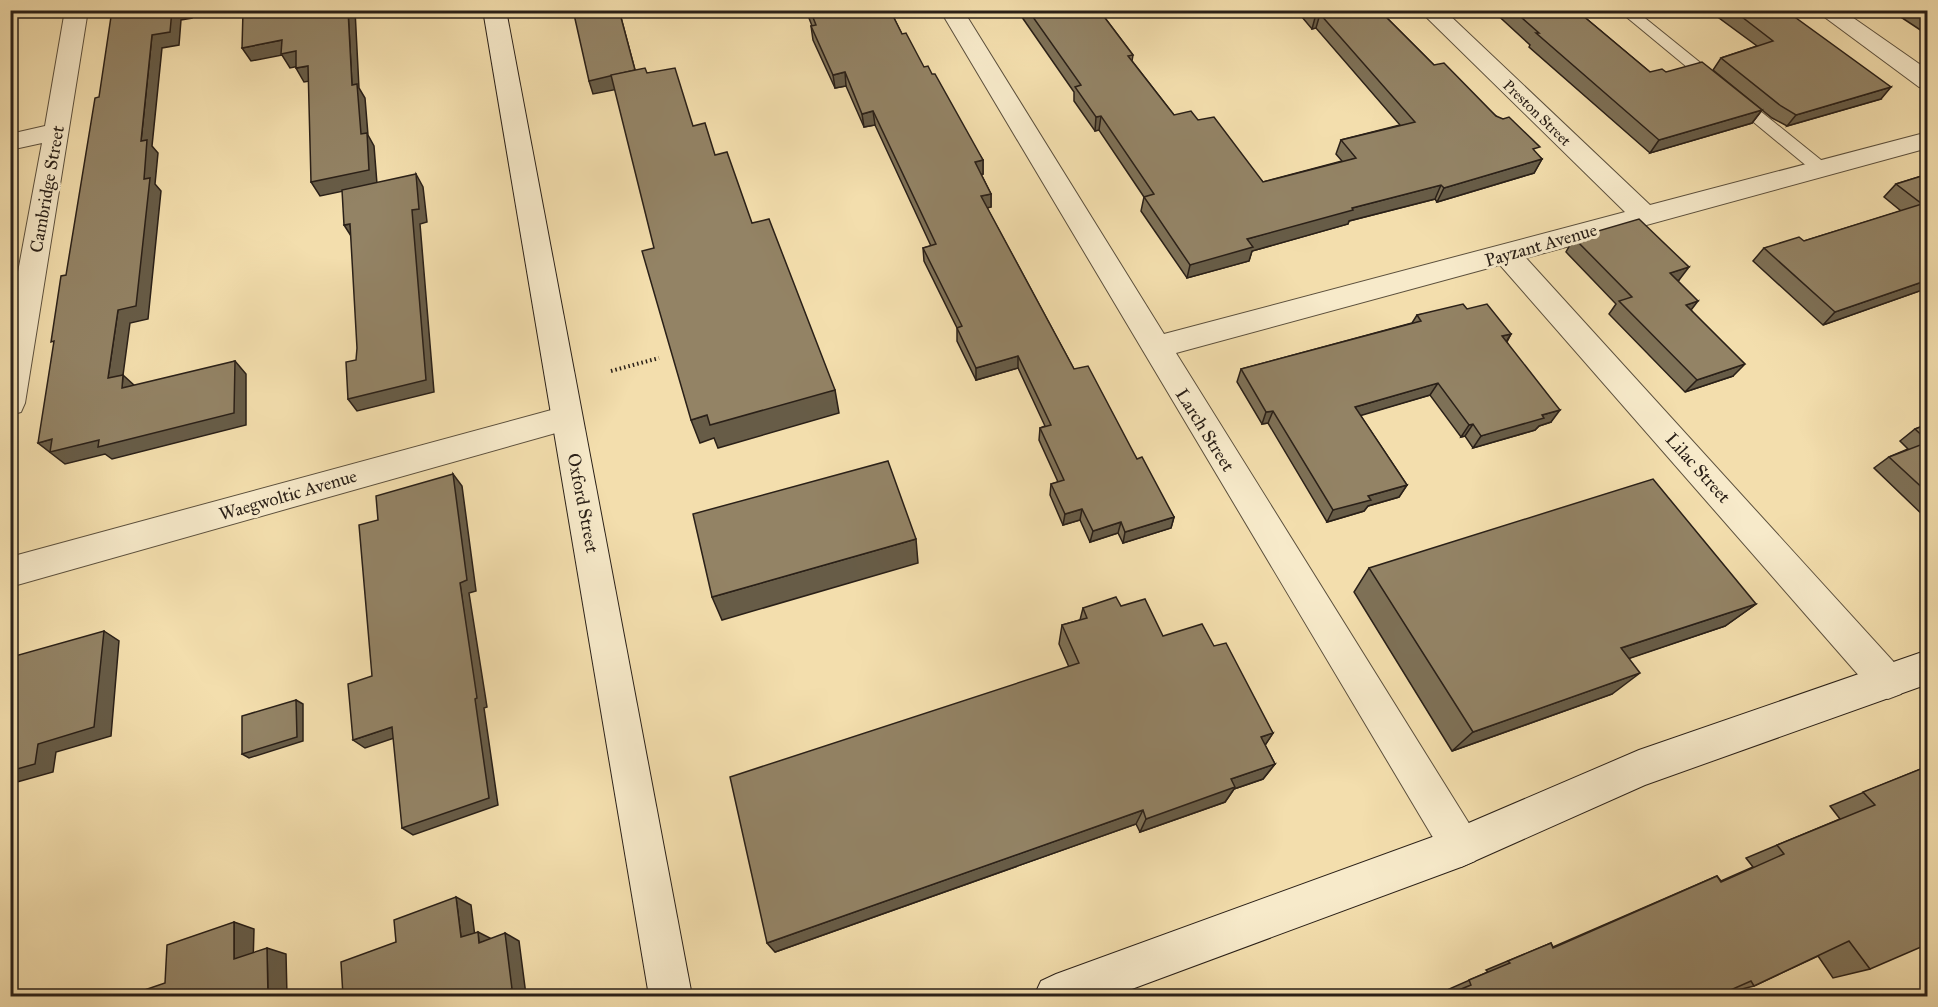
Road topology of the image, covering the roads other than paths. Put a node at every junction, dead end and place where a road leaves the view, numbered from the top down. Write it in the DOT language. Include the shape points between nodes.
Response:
graph roads {
  1 [pos="76,10"];
  2 [pos="494,10"];
  3 [pos="951,10"];
  4 [pos="1430,10"];
  5 [pos="1625,10"];
  6 [pos="1826,10"];
  7 [pos="1928,82"];
  8 [pos="58,132"];
  9 [pos="1928,140"];
  10 [pos="10,142"];
  11 [pos="1820,168"];
  12 [pos="1644,215"];
  13 [pos="1507,255"];
  14 [pos="1155,348"];
  15 [pos="10,404"];
  16 [pos="566,417"];
  17 [pos="10,572"];
  18 [pos="1928,668"];
  19 [pos="1888,682"];
  20 [pos="1461,847"];
  21 [pos="671,996"];
  22 [pos="1056,996"];
  1 -- 8 [label="street, Cambridge Street"];
  2 -- 16 [label="street, Oxford Street"];
  3 -- 14 [label="street, Larch Street"];
  4 -- 12 [label="street, Preston Street"];
  5 -- 11 [label="lane"];
  6 -- 7 [label="street"];
  8 -- 10 [label="street"];
  8 -- 15 [label="street, Cambridge Street"];
  9 -- 11 [label="street, Payzant Avenue"];
  11 -- 12 [label="street, Payzant Avenue"];
  12 -- 13 [label="street, Payzant Avenue"];
  13 -- 14 [label="street, Payzant Avenue"];
  13 -- 19 [label="street, Lilac Street"];
  14 -- 20 [label="street, Larch Street"];
  16 -- 17 [label="street, Waegwoltic Avenue"];
  16 -- 21 [label="street, Oxford Street"];
  18 -- 19 [label="street"];
  19 -- 20 [label="street" via="1639,770"];
  20 -- 22 [label="street"];
}
